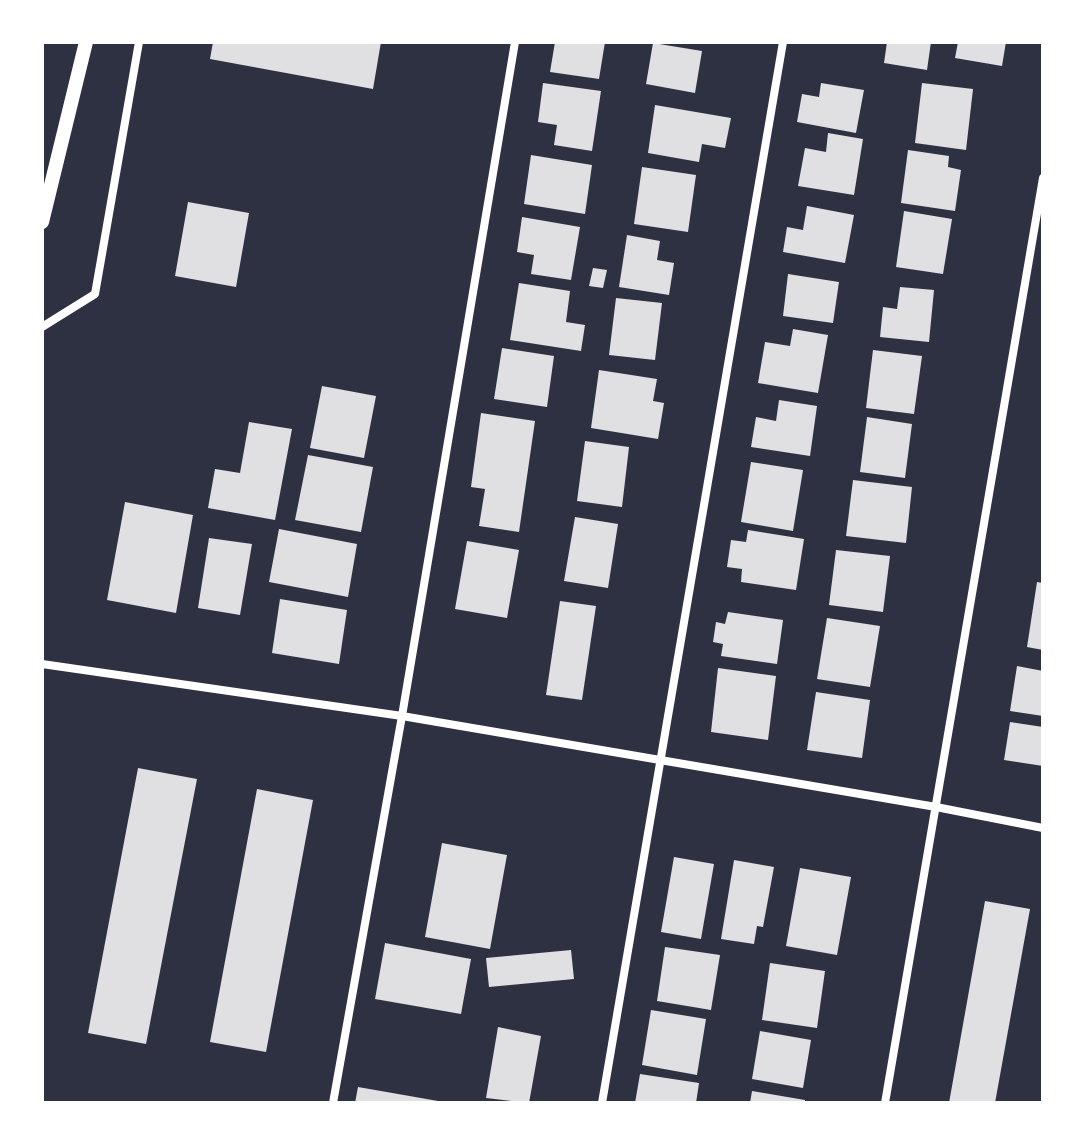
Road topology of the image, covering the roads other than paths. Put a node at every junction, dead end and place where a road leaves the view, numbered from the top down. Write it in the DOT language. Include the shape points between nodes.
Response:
graph roads {
  1 [pos="86,42"];
  2 [pos="139,42"];
  3 [pos="515,42"];
  4 [pos="783,42"];
  5 [pos="1043,178"];
  6 [pos="42,222"];
  7 [pos="42,327"];
  8 [pos="42,664"];
  9 [pos="402,716"];
  10 [pos="661,760"];
  11 [pos="936,807"];
  12 [pos="1043,828"];
  13 [pos="333,1103"];
  14 [pos="602,1103"];
  15 [pos="885,1103"];
  1 -- 6 [label="street"];
  2 -- 7 [label="street" via="95,294"];
  3 -- 9 [label="street"];
  4 -- 10 [label="street"];
  5 -- 11 [label="street"];
  8 -- 9 [label="street"];
  9 -- 10 [label="street"];
  9 -- 13 [label="street"];
  10 -- 11 [label="street"];
  10 -- 14 [label="street"];
  11 -- 12 [label="street"];
  11 -- 15 [label="street"];
}
